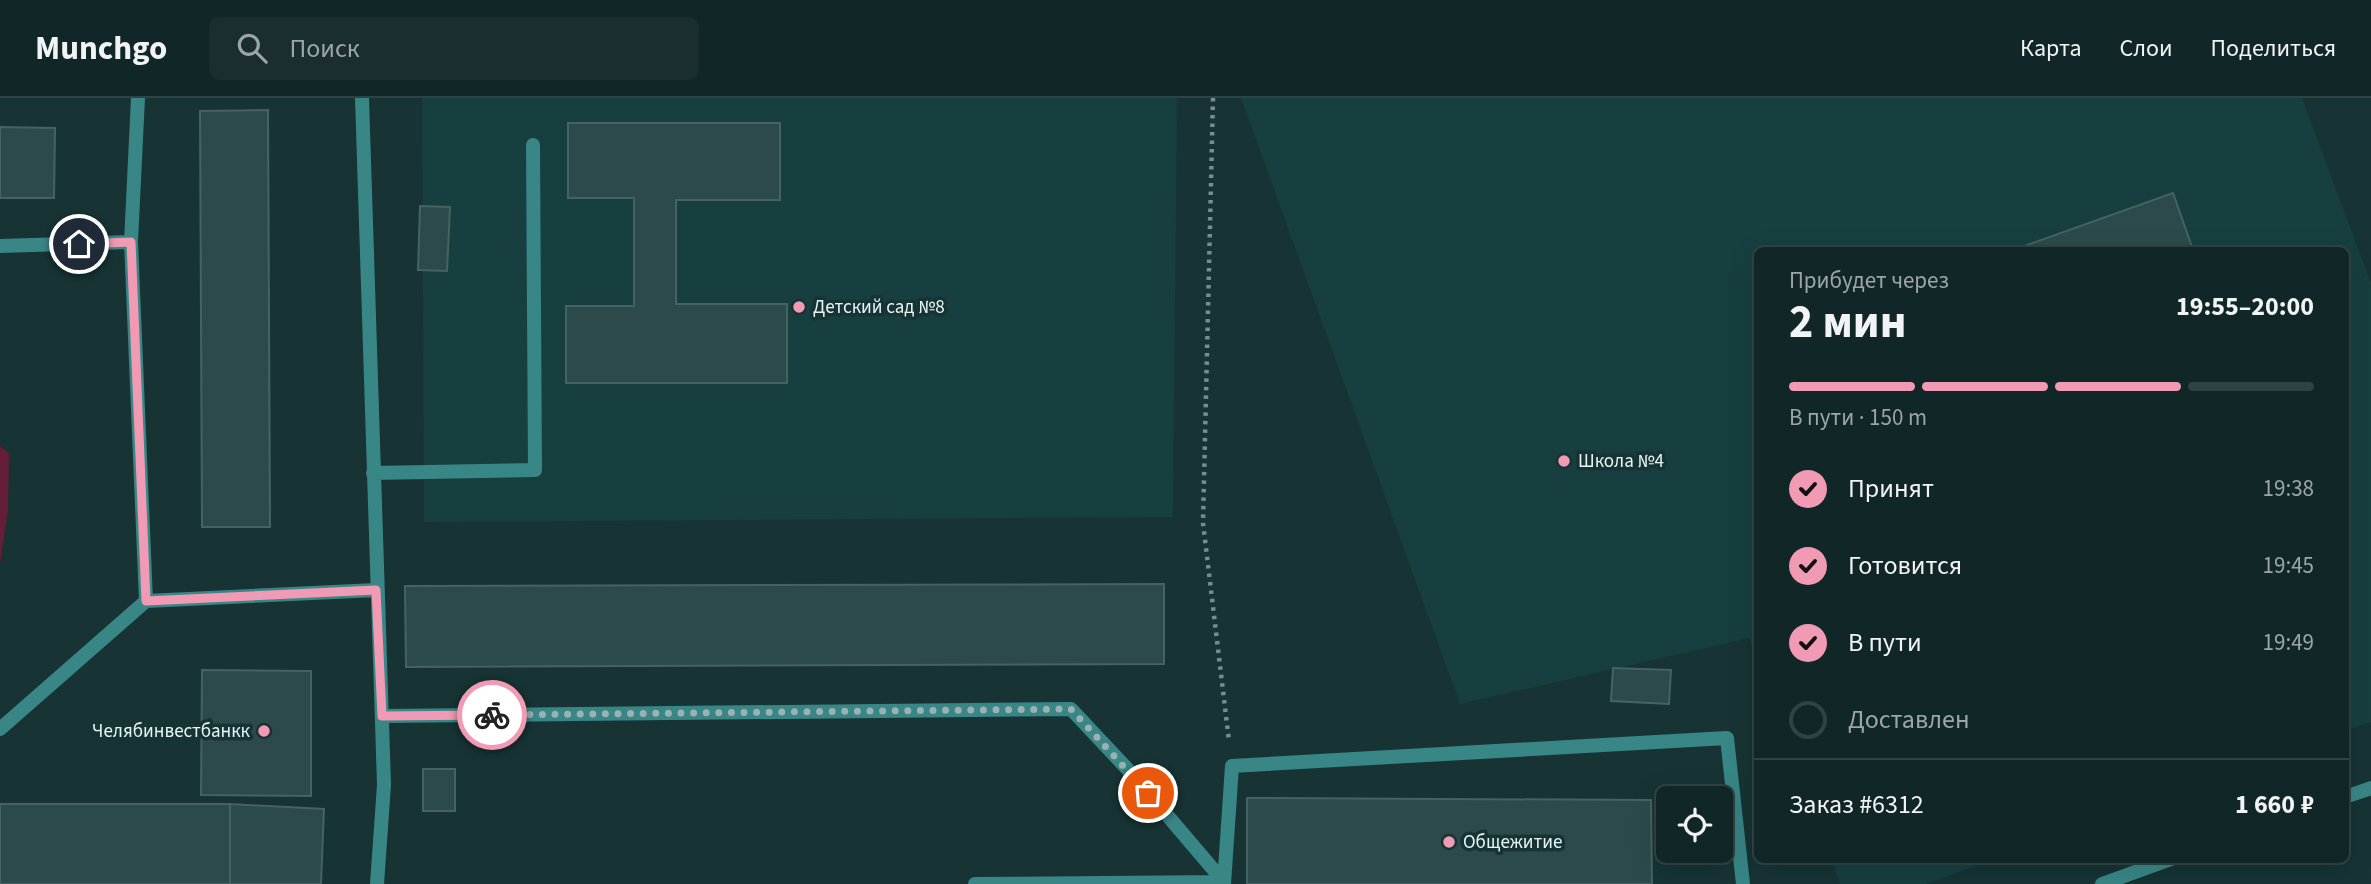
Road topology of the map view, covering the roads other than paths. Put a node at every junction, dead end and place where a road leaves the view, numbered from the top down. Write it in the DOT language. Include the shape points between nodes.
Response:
graph roads {
  1 [pos="138,98"];
  2 [pos="362,98"];
  3 [pos="533,145"];
  4 [pos="131,242"];
  5 [pos="0,246"];
  6 [pos="373,472"];
  7 [pos="376,590"];
  8 [pos="146,601"];
  9 [pos="382,716"];
  10 [pos="0,729"];
  11 [pos="2371,788"];
  12 [pos="2349,796"];
  13 [pos="2160,863"];
  14 [pos="1224,883"];
  15 [pos="377,884"];
  16 [pos="975,884"];
  17 [pos="1743,884"];
  18 [pos="2102,884"];
  1 -- 4 [label="street"];
  2 -- 6 [label="street"];
  3 -- 6 [label="street" via="535,470"];
  4 -- 5 [label="street"];
  4 -- 8 [label="street"];
  6 -- 7 [label="street"];
  7 -- 8 [label="street"];
  7 -- 9 [label="street"];
  8 -- 10 [label="street"];
  9 -- 14 [label="street" via="1071,709"];
  9 -- 15 [label="street" via="384,785"];
  11 -- 12 [label="street"];
  13 -- 18 [label="street"];
  14 -- 16 [label="street"];
  14 -- 17 [label="street" via="1232,766 1727,738"];
}
